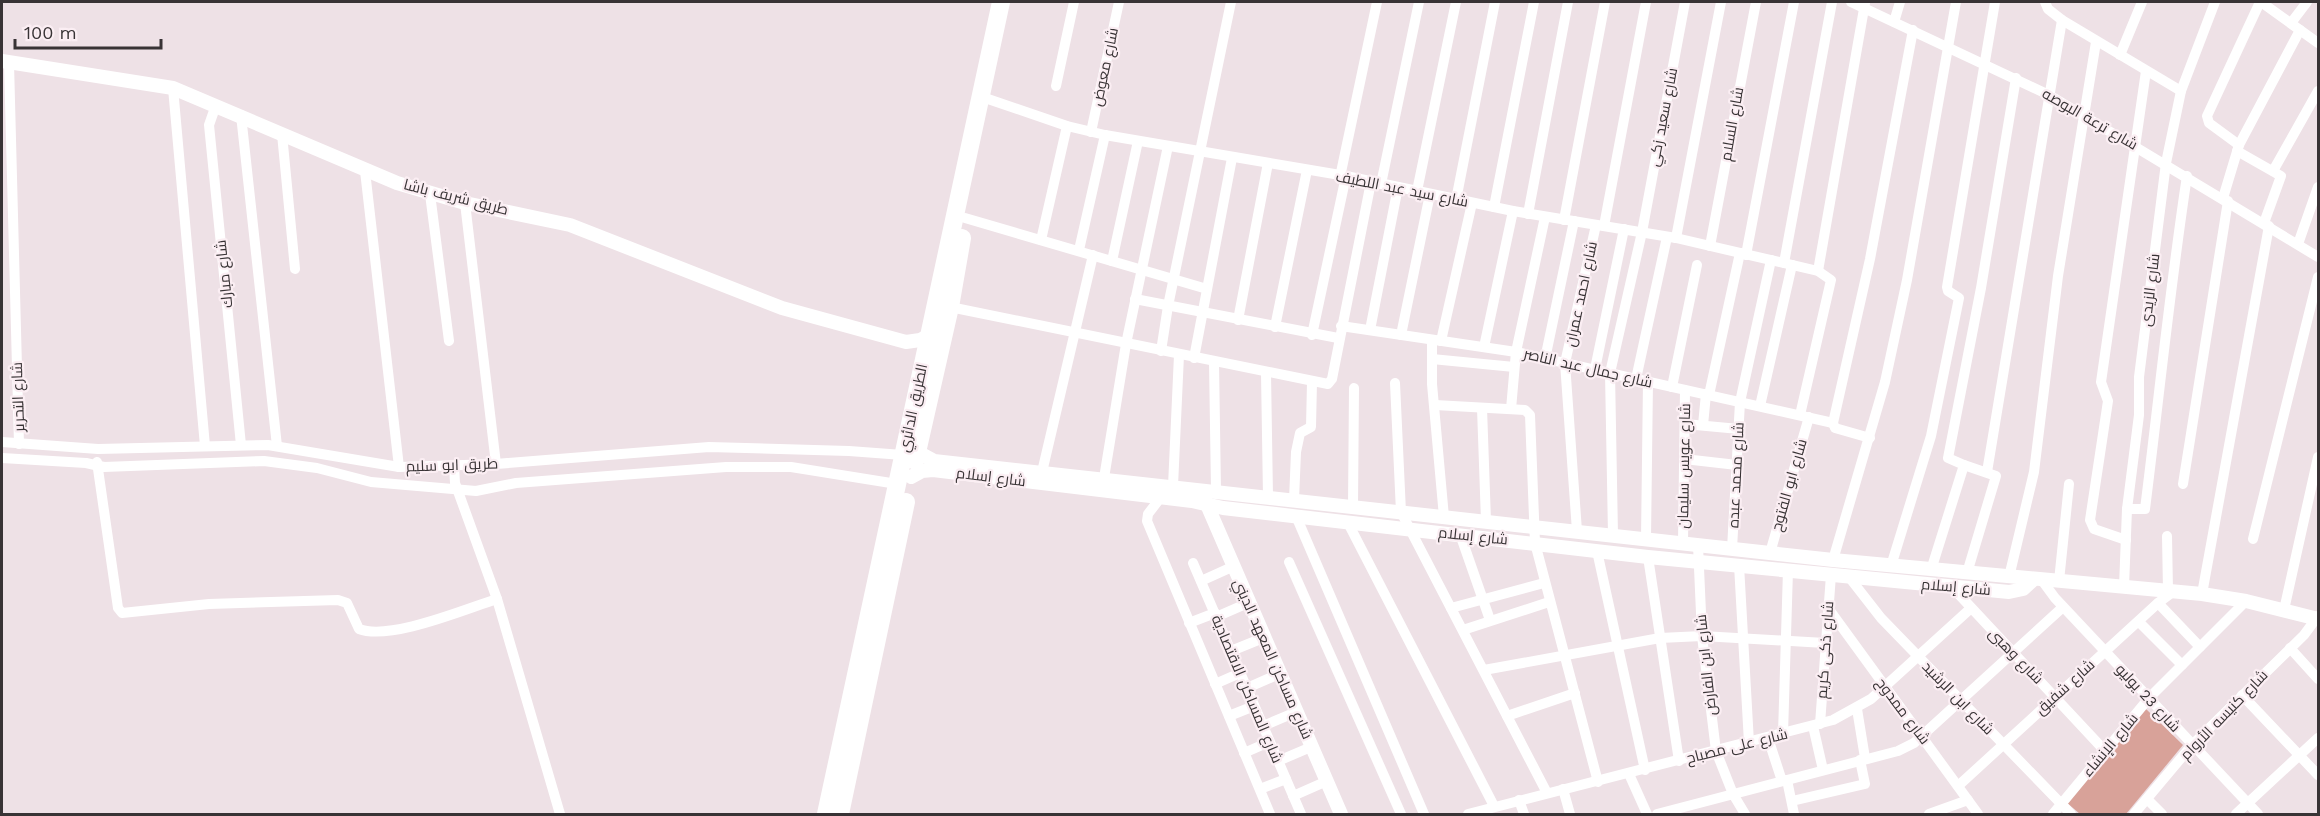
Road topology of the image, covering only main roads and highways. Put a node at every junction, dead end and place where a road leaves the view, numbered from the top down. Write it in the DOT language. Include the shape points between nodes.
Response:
graph roads {
  1 [pos="1001,2"];
  2 [pos="1011,2"];
  3 [pos="944,300"];
  4 [pos="910,452"];
  5 [pos="878,601"];
  6 [pos="826,814"];
  7 [pos="840,814"];
  1 -- 3 [label="highway, الطريق الدائري"];
  2 -- 3 [label="highway, الطريق الدائري"];
  3 -- 4 [label="highway, الطريق الدائري"];
  3 -- 4 [label="highway, الطريق الدائري" via="922,365"];
  4 -- 5 [label="highway, الطريق الدائري"];
  5 -- 6 [label="highway, الطريق الدائري"];
  5 -- 7 [label="highway, الطريق الدائري"];
}
